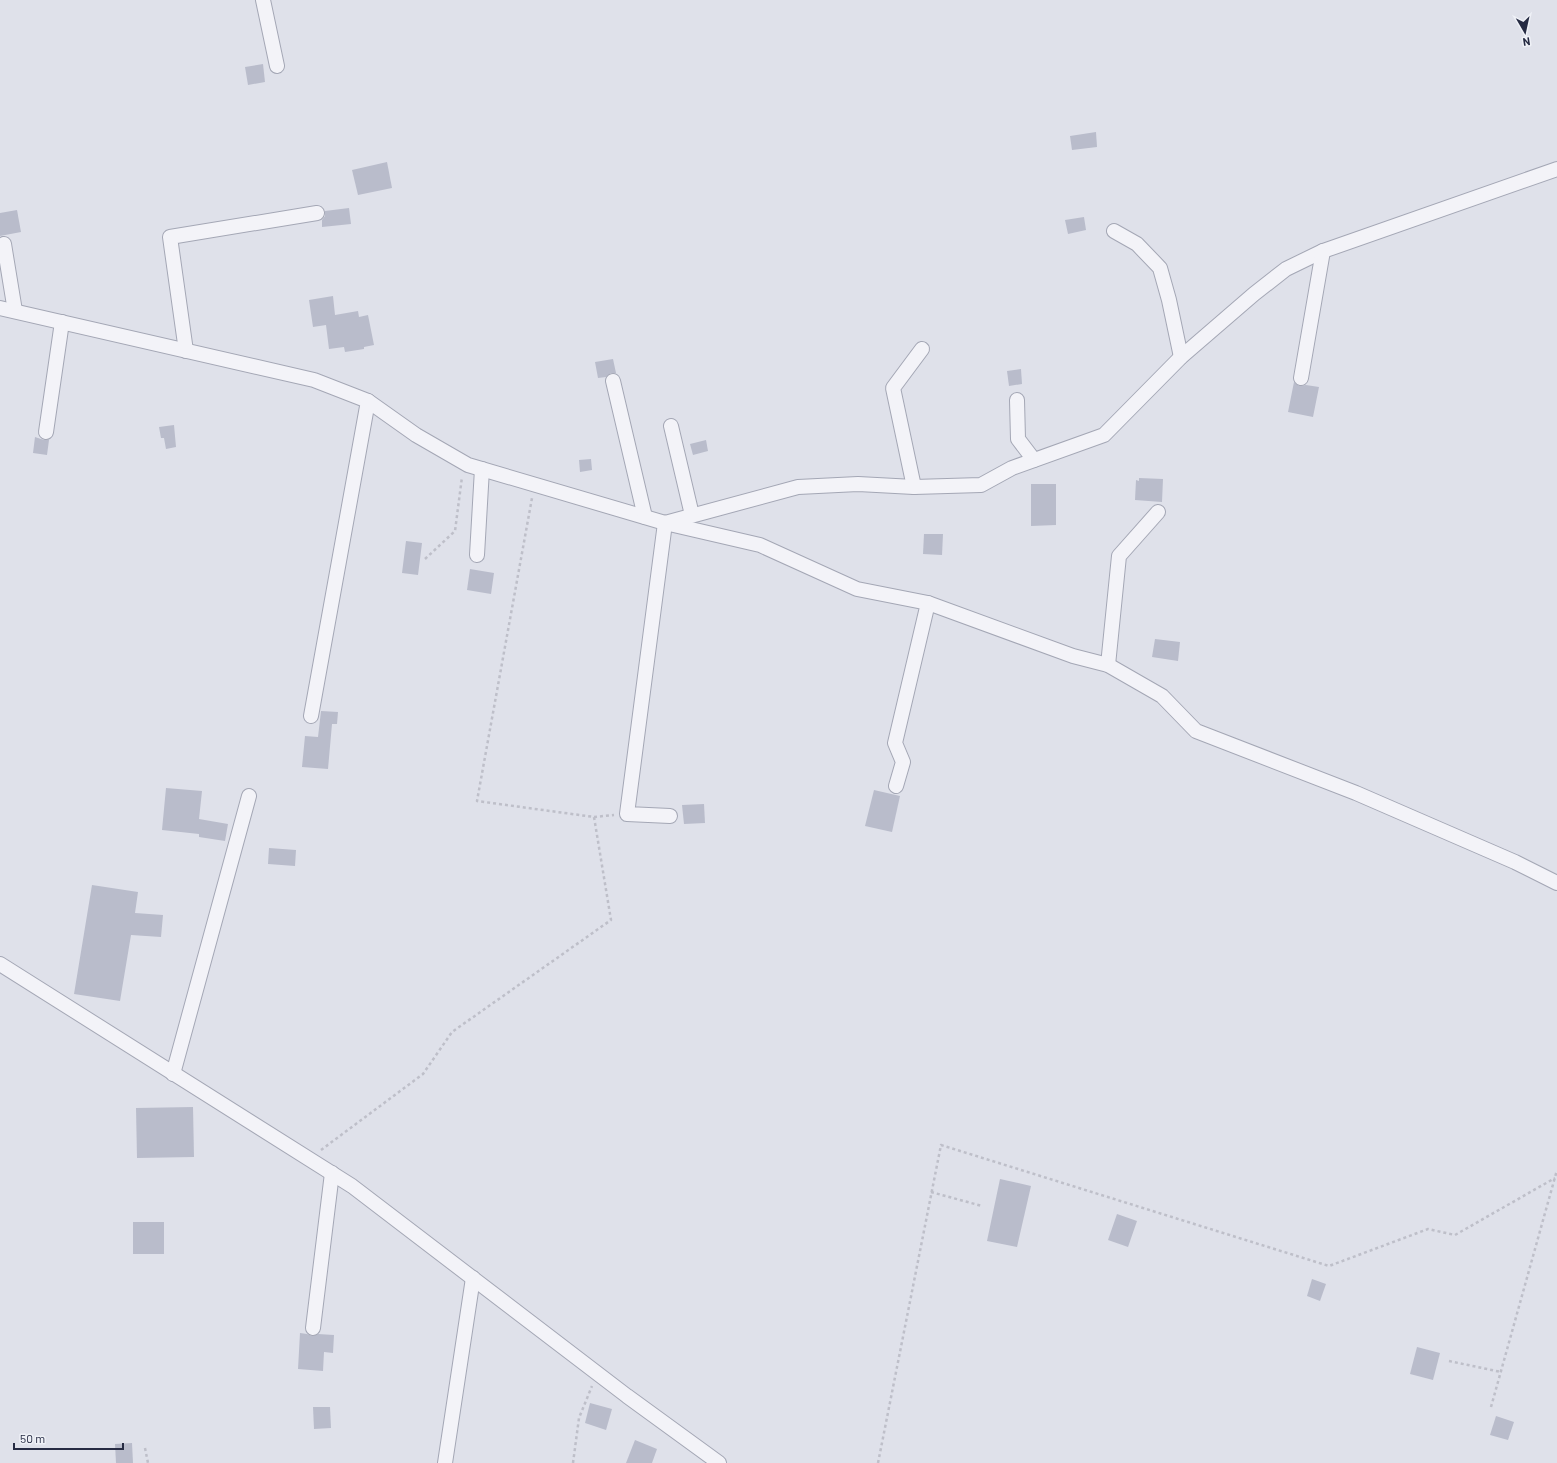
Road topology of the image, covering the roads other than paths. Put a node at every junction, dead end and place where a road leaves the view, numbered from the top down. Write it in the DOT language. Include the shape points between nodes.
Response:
graph roads {
  1 [pos="263,0"];
  2 [pos="277,66"];
  3 [pos="1557,169"];
  4 [pos="317,213"];
  5 [pos="1114,231"];
  6 [pos="4,244"];
  7 [pos="1323,251"];
  8 [pos="0,308"];
  9 [pos="15,311"];
  10 [pos="62,322"];
  11 [pos="922,349"];
  12 [pos="186,351"];
  13 [pos="1181,356"];
  14 [pos="1301,378"];
  15 [pos="613,381"];
  16 [pos="1017,400"];
  17 [pos="368,401"];
  18 [pos="671,426"];
  19 [pos="46,432"];
  20 [pos="1034,460"];
  21 [pos="482,469"];
  22 [pos="914,488"];
  23 [pos="1158,512"];
  24 [pos="692,515"];
  25 [pos="644,517"];
  26 [pos="665,523"];
  27 [pos="477,555"];
  28 [pos="928,604"];
  29 [pos="1108,665"];
  30 [pos="311,716"];
  31 [pos="896,786"];
  32 [pos="249,796"];
  33 [pos="670,816"];
  34 [pos="1555,881"];
  35 [pos="0,964"];
  36 [pos="173,1074"];
  37 [pos="332,1173"];
  38 [pos="473,1278"];
  39 [pos="313,1328"];
  40 [pos="445,1463"];
  41 [pos="719,1463"];
  1 -- 2 [label="street"];
  3 -- 7 [label="street"];
  4 -- 12 [label="street" via="170,237"];
  5 -- 13 [label="street" via="1137,244 1160,268"];
  6 -- 9 [label="street"];
  7 -- 13 [label="street" via="1286,269"];
  7 -- 14 [label="street"];
  8 -- 9 [label="street"];
  9 -- 10 [label="street"];
  10 -- 12 [label="street"];
  10 -- 19 [label="street"];
  11 -- 22 [label="street" via="893,388"];
  12 -- 17 [label="street" via="314,380"];
  13 -- 20 [label="street" via="1104,435"];
  15 -- 25 [label="street"];
  16 -- 20 [label="street" via="1018,439"];
  17 -- 21 [label="street" via="416,435 464,463"];
  17 -- 30 [label="street"];
  18 -- 24 [label="street"];
  20 -- 22 [label="street" via="1012,468 981,485"];
  21 -- 25 [label="street"];
  21 -- 27 [label="street"];
  22 -- 24 [label="street" via="858,484 798,487"];
  23 -- 29 [label="street" via="1119,556"];
  24 -- 26 [label="street"];
  25 -- 26 [label="street"];
  26 -- 28 [label="street" via="760,545 857,588"];
  26 -- 33 [label="street" via="627,814"];
  28 -- 29 [label="street" via="1073,656"];
  28 -- 31 [label="street" via="895,743 903,762"];
  29 -- 34 [label="street" via="1162,696 1196,731 1356,793"];
  32 -- 36 [label="street"];
  35 -- 36 [label="street"];
  36 -- 37 [label="street"];
  37 -- 38 [label="street"];
  37 -- 39 [label="street"];
  38 -- 40 [label="street"];
  38 -- 41 [label="street"];
}
